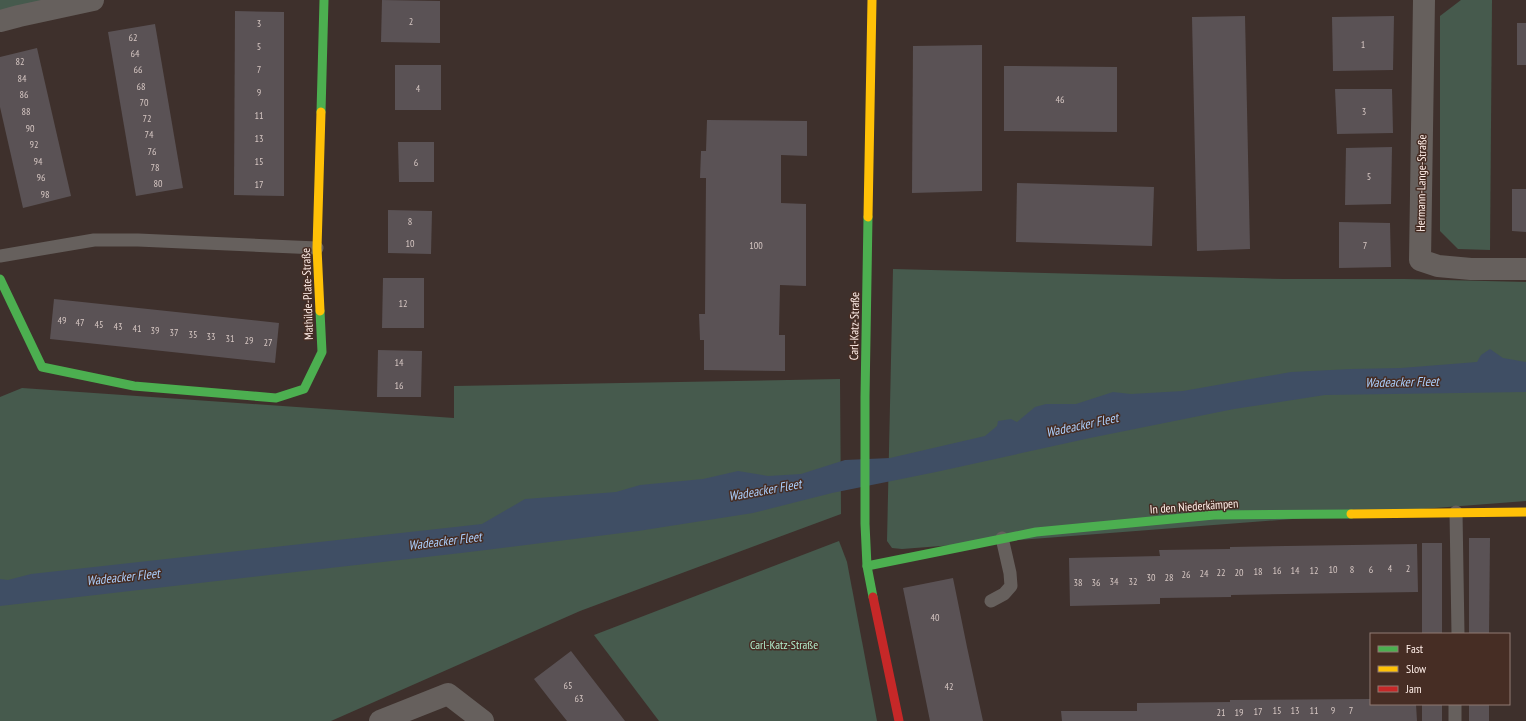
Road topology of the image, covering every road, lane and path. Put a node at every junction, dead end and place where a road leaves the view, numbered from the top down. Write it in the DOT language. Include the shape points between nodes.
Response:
graph roads {
  1 [pos="93,0"];
  2 [pos="324,0"];
  3 [pos="872,0"];
  4 [pos="1424,0"];
  5 [pos="0,21"];
  6 [pos="317,248"];
  7 [pos="0,256"];
  8 [pos="1526,269"];
  9 [pos="0,279"];
  10 [pos="1456,512"];
  11 [pos="1526,512"];
  12 [pos="1002,538"];
  13 [pos="867,566"];
  14 [pos="992,601"];
  15 [pos="1458,633"];
  16 [pos="1455,705"];
  17 [pos="380,721"];
  18 [pos="483,721"];
  19 [pos="899,721"];
  20 [pos="1455,721"];
  1 -- 5 [label="street"];
  2 -- 6 [label="street, Mathilde-Plate-Straße"];
  3 -- 13 [label="street, Carl-Katz-Straße" via="864,450"];
  4 -- 8 [label="street, Hermann-Lange-Straße" via="1420,260 1438,266 1471,269"];
  6 -- 7 [label="lane" via="94,240"];
  6 -- 9 [label="street, Mathilde-Plate-Straße" via="322,352 304,389 276,398 134,386 42,367"];
  10 -- 11 [label="street, In den Niederkämpen"];
  10 -- 12 [label="street, In den Niederkämpen" via="1214,514 1036,532"];
  10 -- 15 [label="lane"];
  12 -- 13 [label="street, In den Niederkämpen"];
  12 -- 14 [label="lane" via="1011,586"];
  13 -- 19 [label="street, Carl-Katz-Straße"];
  16 -- 20 [label="lane"];
  17 -- 18 [label="street" via="448,694"];
}
